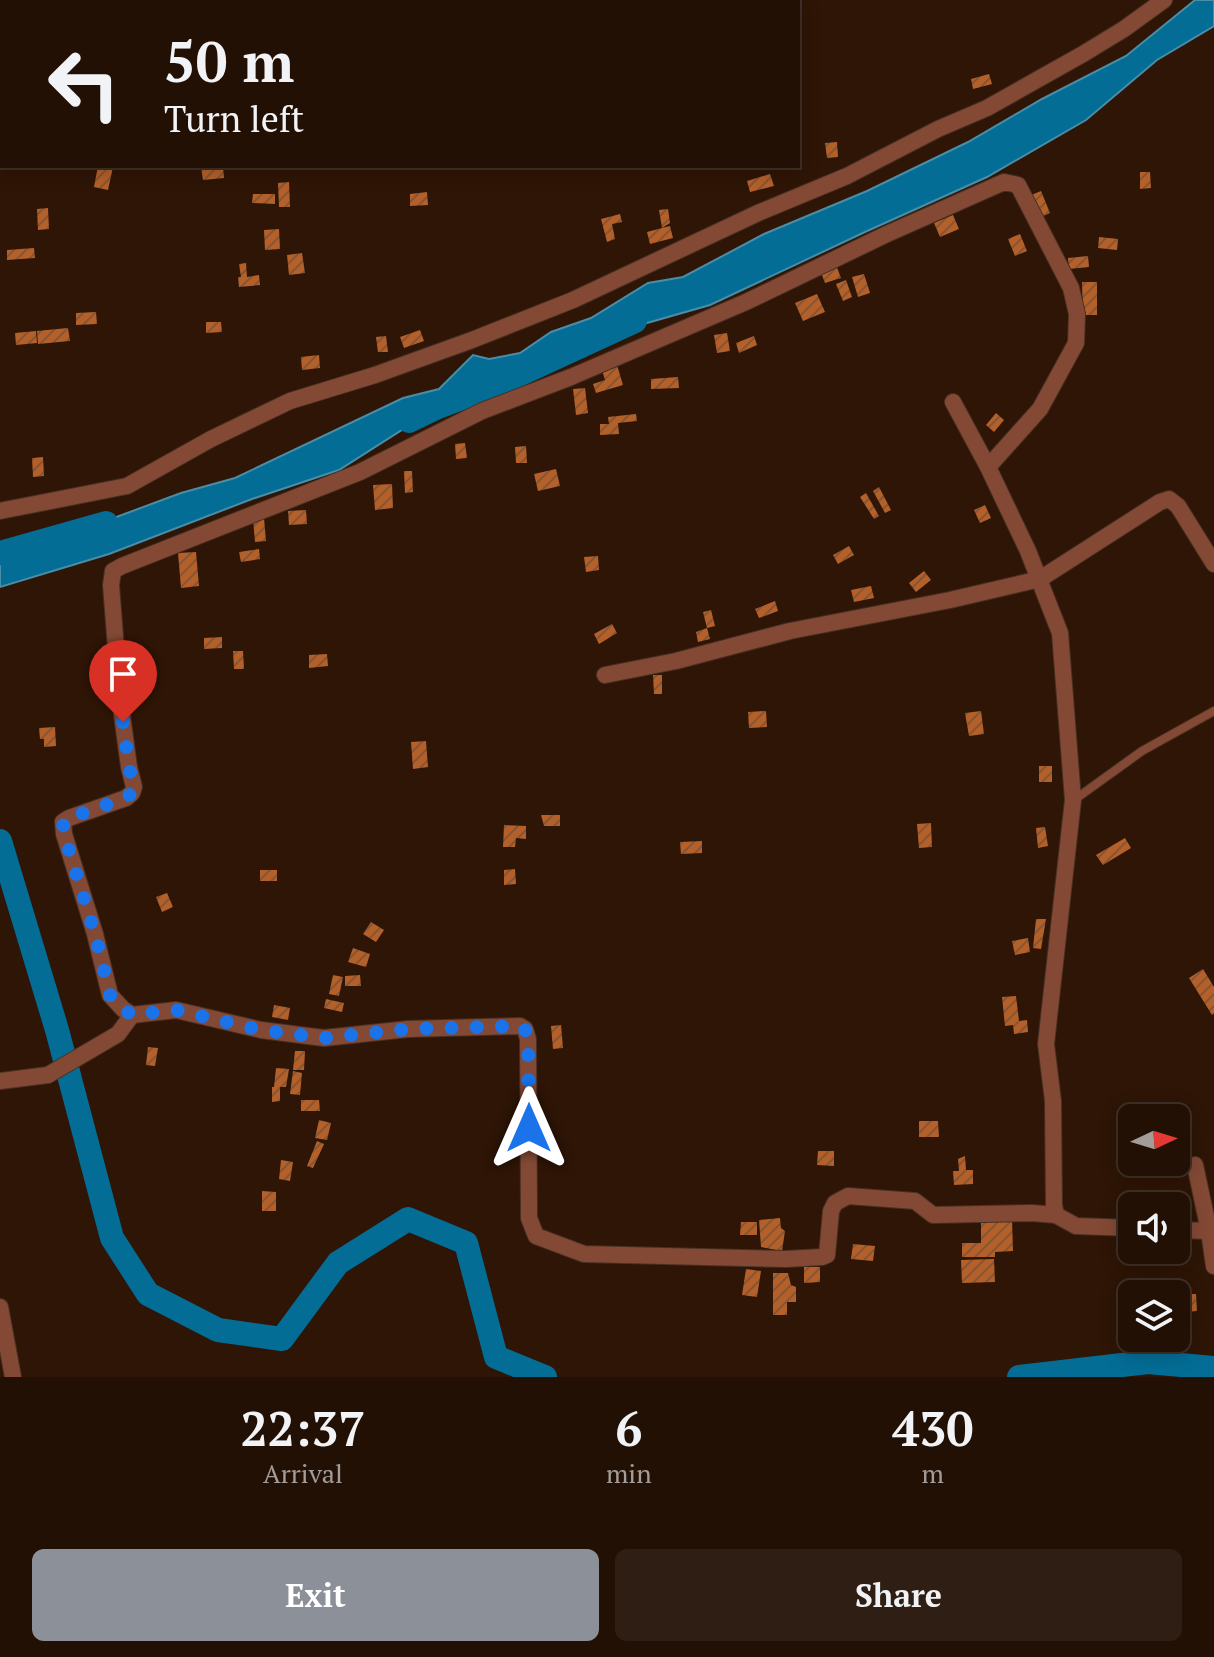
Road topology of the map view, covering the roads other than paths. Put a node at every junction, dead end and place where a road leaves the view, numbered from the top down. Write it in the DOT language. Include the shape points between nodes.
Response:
graph roads {
  1 [pos="1164,0"];
  2 [pos="953,402"];
  3 [pos="988,467"];
  4 [pos="0,511"];
  5 [pos="1214,564"];
  6 [pos="1040,579"];
  7 [pos="605,675"];
  8 [pos="1214,711"];
  9 [pos="1073,800"];
  10 [pos="132,1015"];
  11 [pos="0,1081"];
  12 [pos="1195,1165"];
  13 [pos="1056,1215"];
  14 [pos="1118,1228"];
  15 [pos="1190,1230"];
  16 [pos="1209,1231"];
  17 [pos="1214,1266"];
  18 [pos="0,1307"];
  19 [pos="13,1377"];
  1 -- 4 [label="street" via="987,108 573,300 375,375 290,401 127,486"];
  2 -- 3 [label="street"];
  3 -- 6 [label="street"];
  3 -- 10 [label="street" via="1040,409 1076,343 1071,288 1018,185 1004,182 746,302 482,411 360,472 113,571 120,700 134,787 126,798 63,822 110,995"];
  5 -- 6 [label="street" via="1169,499"];
  6 -- 7 [label="street"];
  6 -- 9 [label="street" via="1060,633"];
  8 -- 9 [label="lane" via="1142,751"];
  9 -- 13 [label="street" via="1046,1044"];
  10 -- 11 [label="street" via="118,1034 48,1075"];
  10 -- 13 [label="street" via="176,1010 324,1038 520,1026 528,1039 529,1218 536,1236 584,1254 822,1257 827,1255 831,1211 848,1196 915,1201 933,1215"];
  12 -- 16 [label="street"];
  13 -- 14 [label="street" via="1076,1226"];
  15 -- 16 [label="street"];
  16 -- 17 [label="street"];
  18 -- 19 [label="street"];
}
